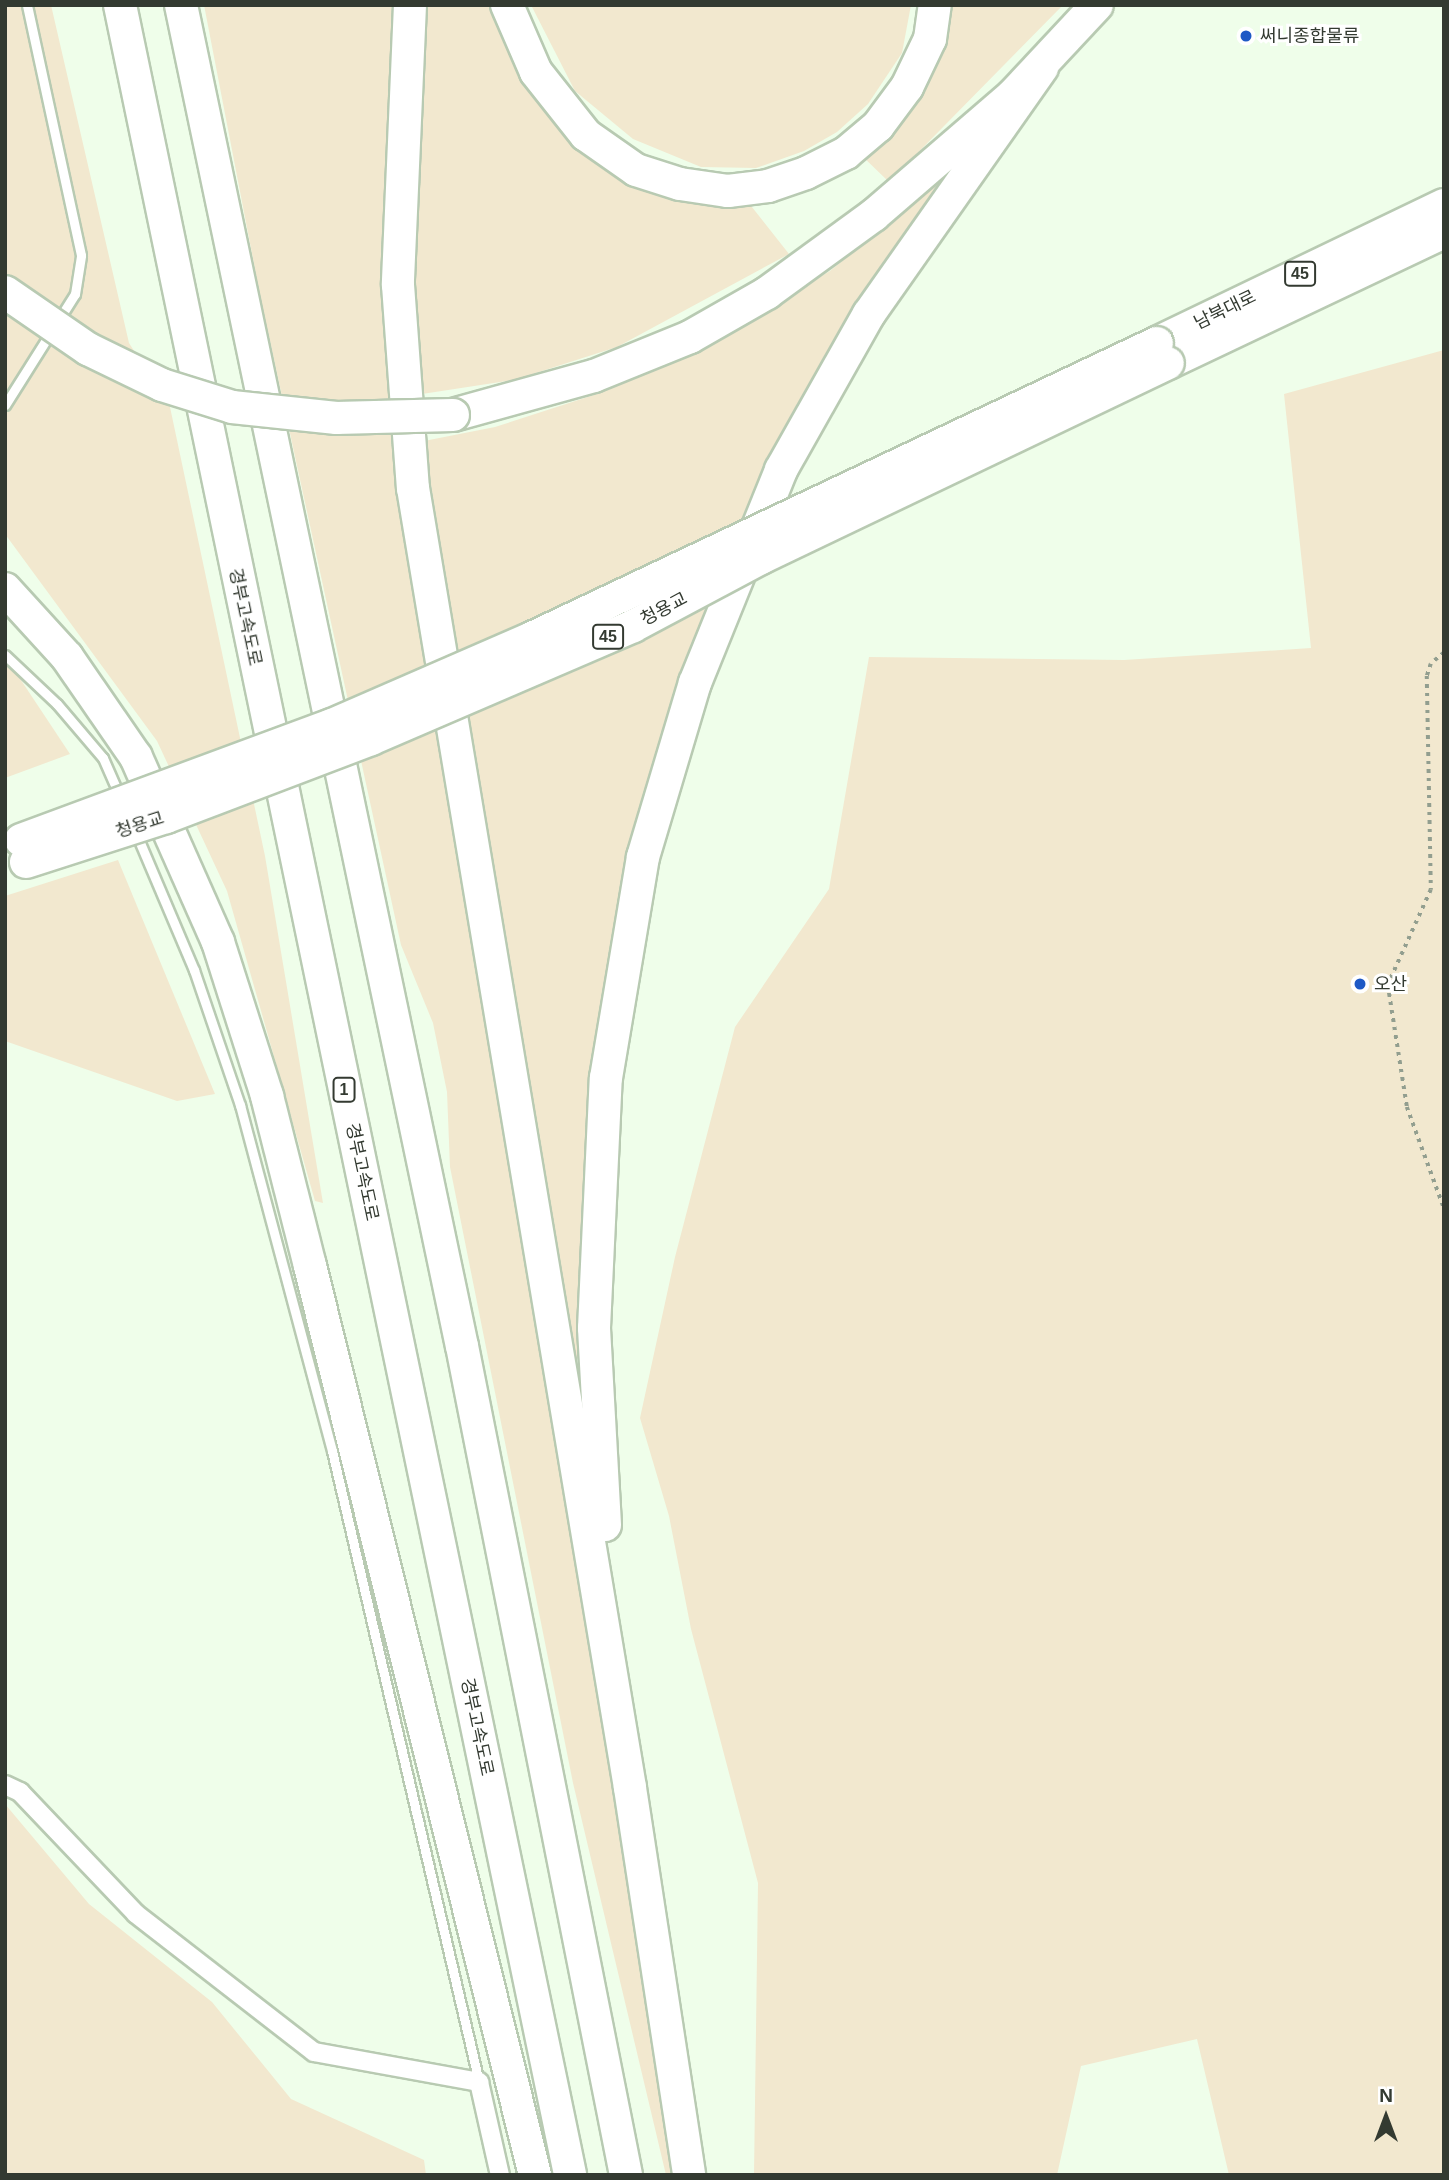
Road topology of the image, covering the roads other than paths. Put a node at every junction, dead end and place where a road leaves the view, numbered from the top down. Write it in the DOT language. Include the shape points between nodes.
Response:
graph roads {
  1 [pos="27,5"];
  2 [pos="120,5"];
  3 [pos="181,5"];
  4 [pos="410,5"];
  5 [pos="507,5"];
  6 [pos="935,5"];
  7 [pos="1097,5"];
  8 [pos="1042,68"];
  9 [pos="1444,205"];
  10 [pos="1444,232"];
  11 [pos="5,292"];
  12 [pos="1162,353"];
  13 [pos="5,405"];
  14 [pos="5,566"];
  15 [pos="5,589"];
  16 [pos="29,611"];
  17 [pos="5,654"];
  18 [pos="15,854"];
  19 [pos="5,1785"];
  20 [pos="629,1788"];
  21 [pos="479,2082"];
  22 [pos="500,2175"];
  23 [pos="535,2175"];
  24 [pos="570,2175"];
  25 [pos="626,2175"];
  26 [pos="689,2175"];
  1 -- 13 [label="lane" via="81,255 75,294"];
  2 -- 24 [label="highway, 경부고속도로 / 1"];
  3 -- 25 [label="highway" via="462,1346"];
  4 -- 20 [label="highway" via="398,285 413,488"];
  5 -- 6 [label="highway" via="536,72 586,135 636,170 680,184 728,191 768,186 806,173 846,153 878,125 907,87 929,39"];
  7 -- 8 [label="highway"];
  8 -- 11 [label="highway, bridge" via="874,215 767,293 690,337 594,376 453,415 336,418 232,407 162,385 88,349"];
  8 -- 20 [label="highway" via="869,314 781,470 695,683 643,858 606,1078 594,1328 600,1480"];
  9 -- 12 [label="highway, 남북대로 / 45"];
  10 -- 12 [label="highway, 남북대로 / 45"];
  12 -- 18 [label="highway, 청용교 / 45, bridge" via="633,626 358,743 166,817"];
  14 -- 16 [label="highway"];
  15 -- 16 [label="highway"];
  16 -- 23 [label="highway" via="136,757 222,955 267,1096 304,1240"];
  17 -- 21 [label="lane" via="57,704 103,758 194,970 240,1104 332,1451"];
  19 -- 21 [label="street" via="20,1792 136,1914 314,2052"];
  20 -- 26 [label="highway"];
  21 -- 22 [label="street"];
}
